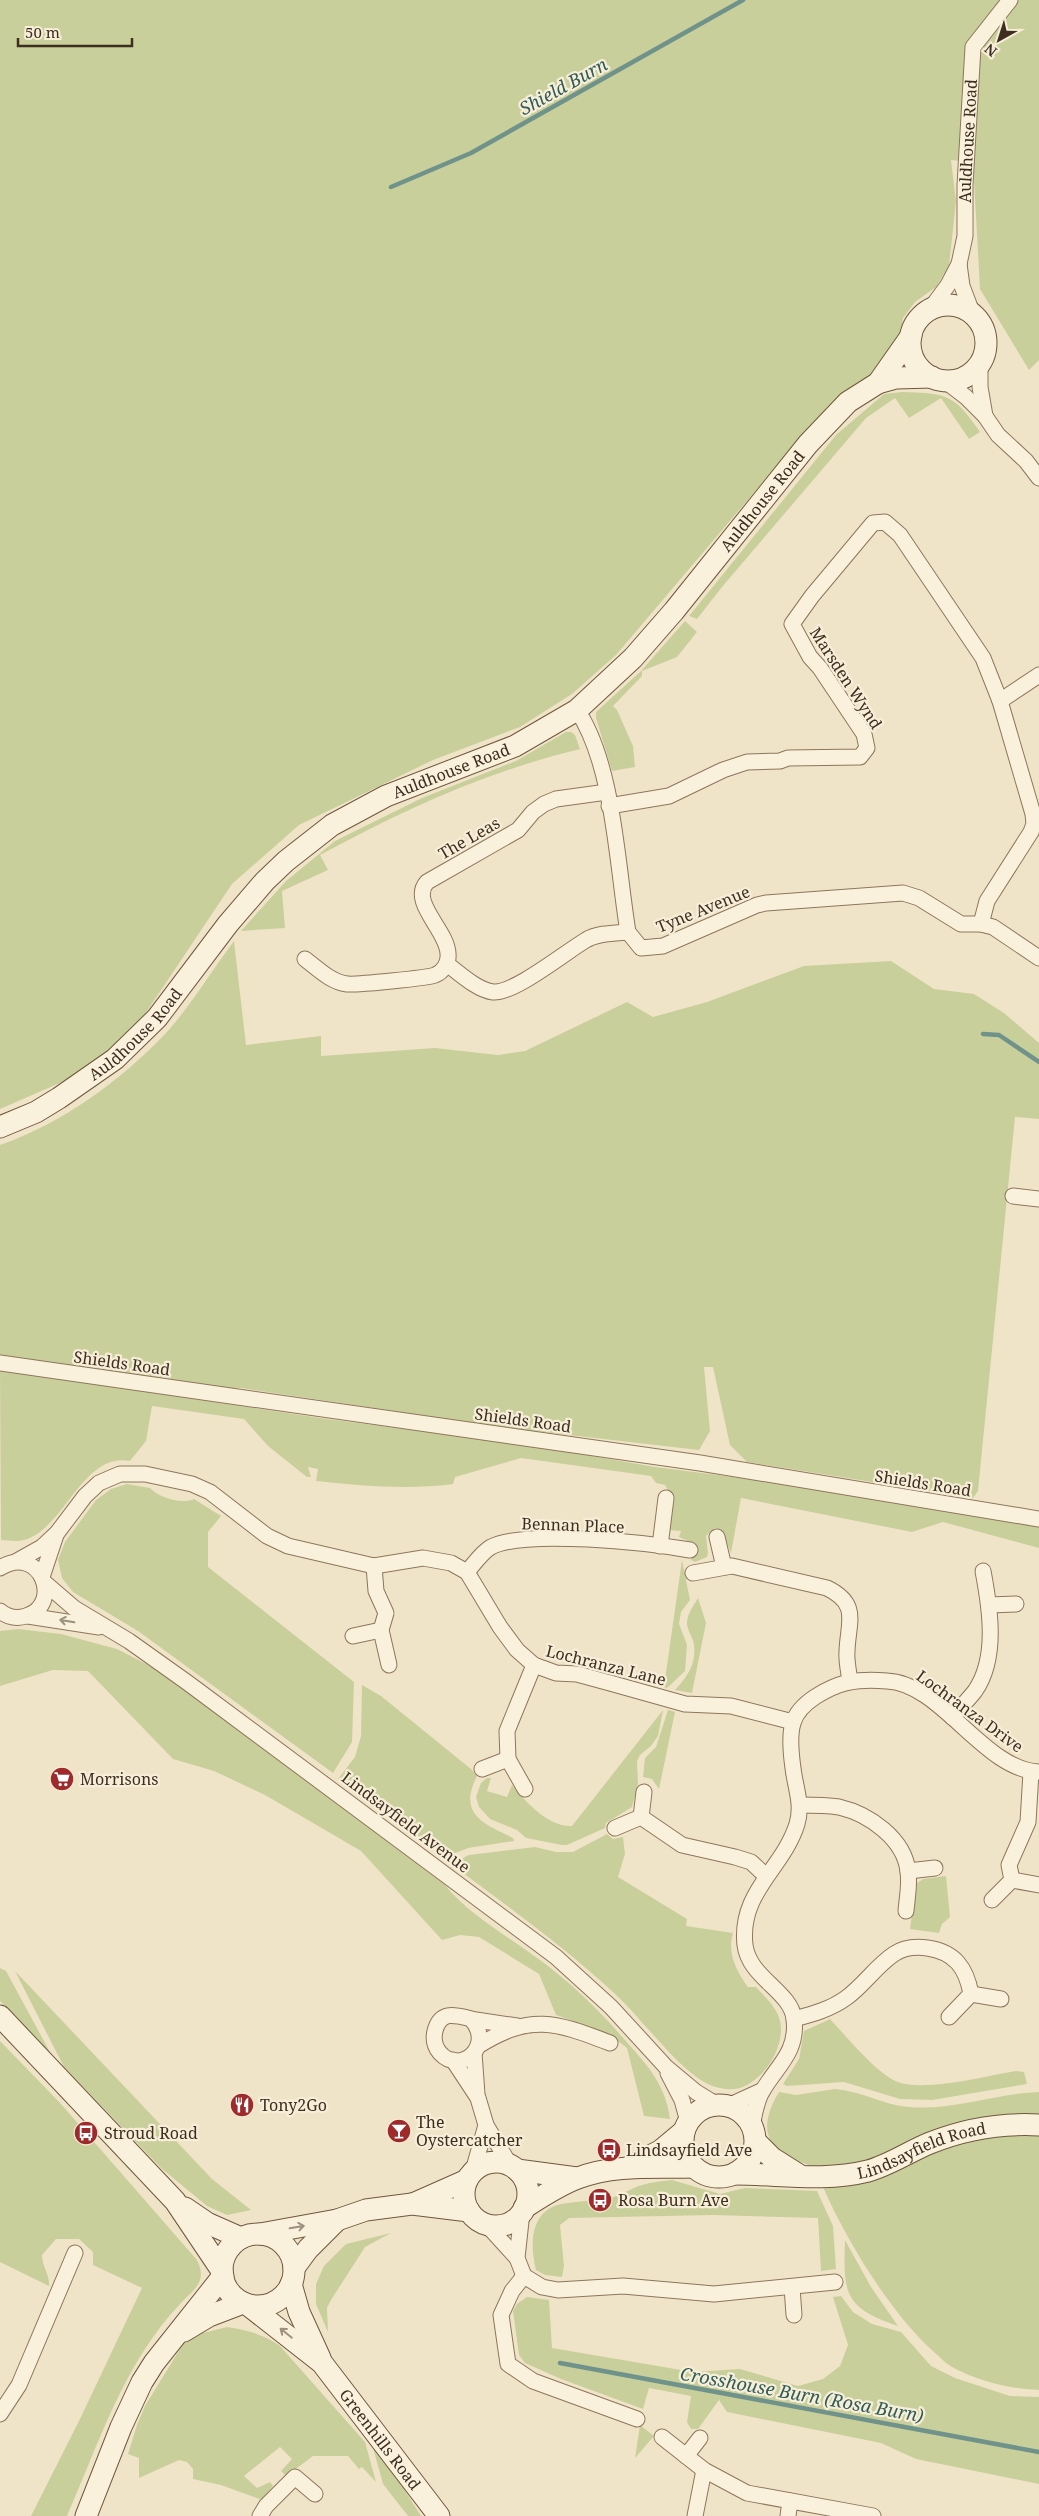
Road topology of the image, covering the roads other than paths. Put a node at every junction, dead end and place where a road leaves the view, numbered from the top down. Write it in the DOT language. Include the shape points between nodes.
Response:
graph roads {
  1 [pos="1010,0"];
  2 [pos="959,264"];
  3 [pos="931,308"];
  4 [pos="974,315"];
  5 [pos="911,336"];
  6 [pos="980,362"];
  7 [pos="939,379"];
  8 [pos="878,383"];
  9 [pos="985,416"];
  10 [pos="1039,478"];
  11 [pos="1039,675"];
  12 [pos="1000,701"];
  13 [pos="576,710"];
  14 [pos="608,799"];
  15 [pos="981,924"];
  16 [pos="628,932"];
  17 [pos="1039,958"];
  18 [pos="305,959"];
  19 [pos="447,964"];
  20 [pos="0,1127"];
  21 [pos="1013,1196"];
  22 [pos="1039,1199"];
  23 [pos="0,1363"];
  24 [pos="666,1498"];
  25 [pos="1039,1518"];
  26 [pos="57,1533"];
  27 [pos="717,1537"];
  28 [pos="660,1546"];
  29 [pos="690,1550"];
  30 [pos="0,1555"];
  31 [pos="16,1561"];
  32 [pos="374,1566"];
  33 [pos="724,1567"];
  34 [pos="0,1568"];
  35 [pos="983,1571"];
  36 [pos="467,1572"];
  37 [pos="693,1573"];
  38 [pos="44,1580"];
  39 [pos="1016,1604"];
  40 [pos="989,1605"];
  41 [pos="0,1611"];
  42 [pos="28,1616"];
  43 [pos="106,1628"];
  44 [pos="381,1630"];
  45 [pos="353,1636"];
  46 [pos="389,1665"];
  47 [pos="534,1665"];
  48 [pos="850,1682"];
  49 [pos="952,1717"];
  50 [pos="793,1722"];
  51 [pos="508,1759"];
  52 [pos="482,1769"];
  53 [pos="1035,1772"];
  54 [pos="525,1789"];
  55 [pos="644,1792"];
  56 [pos="800,1805"];
  57 [pos="640,1817"];
  58 [pos="615,1828"];
  59 [pos="935,1868"];
  60 [pos="908,1871"];
  61 [pos="766,1876"];
  62 [pos="1012,1880"];
  63 [pos="1039,1886"];
  64 [pos="992,1900"];
  65 [pos="906,1910"];
  66 [pos="971,1994"];
  67 [pos="1001,1999"];
  68 [pos="0,2016"];
  69 [pos="949,2017"];
  70 [pos="471,2019"];
  71 [pos="794,2019"];
  72 [pos="518,2026"];
  73 [pos="610,2043"];
  74 [pos="476,2050"];
  75 [pos="453,2060"];
  76 [pos="666,2067"];
  77 [pos="763,2090"];
  78 [pos="478,2098"];
  79 [pos="723,2105"];
  80 [pos="486,2125"];
  81 [pos="1039,2125"];
  82 [pos="686,2126"];
  83 [pos="754,2134"];
  84 [pos="693,2167"];
  85 [pos="513,2168"];
  86 [pos="628,2168"];
  87 [pos="735,2174"];
  88 [pos="470,2176"];
  89 [pos="804,2177"];
  90 [pos="578,2178"];
  91 [pos="174,2201"];
  92 [pos="412,2204"];
  93 [pos="523,2210"];
  94 [pos="469,2211"];
  95 [pos="336,2220"];
  96 [pos="486,2224"];
  97 [pos="249,2236"];
  98 [pos="75,2253"];
  99 [pos="517,2258"];
  100 [pos="222,2274"];
  101 [pos="292,2276"];
  102 [pos="524,2276"];
  103 [pos="835,2282"];
  104 [pos="792,2287"];
  105 [pos="245,2304"];
  106 [pos="794,2315"];
  107 [pos="179,2334"];
  108 [pos="322,2363"];
  109 [pos="0,2414"];
  110 [pos="637,2419"];
  111 [pos="662,2437"];
  112 [pos="700,2438"];
  113 [pos="686,2456"];
  114 [pos="704,2470"];
  115 [pos="315,2494"];
  116 [pos="790,2501"];
  117 [pos="88,2515"];
  118 [pos="260,2516"];
  119 [pos="438,2516"];
  120 [pos="695,2516"];
  121 [pos="788,2516"];
  122 [pos="873,2516"];
  1 -- 2 [label="street, Auldhouse Road" via="973,47 965,236"];
  2 -- 3 [label="street, Auldhouse Road"];
  2 -- 4 [label="street, Auldhouse Road" via="962,286"];
  3 -- 4 [label="street" via="950,305"];
  3 -- 5 [label="street" via="915,323"];
  4 -- 6 [label="street" via="985,335 986,347"];
  5 -- 7 [label="street" via="914,360"];
  5 -- 8 [label="street, Auldhouse Road"];
  6 -- 7 [label="street" via="966,376 955,380"];
  6 -- 9 [label="street"];
  7 -- 8 [label="street, Auldhouse Road" via="896,378"];
  7 -- 9 [label="street"];
  8 -- 13 [label="street, Auldhouse Road" via="848,402 832,417 674,611 623,668"];
  9 -- 10 [label="street" via="998,435"];
  11 -- 12 [label="street"];
  12 -- 14 [label="street, Marsden Wynd" via="983,658 900,535 885,522 873,523 792,624 814,664 820,668 864,734 867,748 860,757 747,762 669,796"];
  12 -- 15 [label="street" via="1034,824 987,901"];
  13 -- 14 [label="street" via="589,731 603,771"];
  13 -- 20 [label="street, Auldhouse Road" via="514,746 386,796 332,825 265,881 157,1018 115,1059 36,1112"];
  14 -- 16 [label="street"];
  14 -- 19 [label="street, The Leas" via="556,799 544,804 518,830 424,886 423,902 448,945"];
  15 -- 16 [label="street, Tyne Avenue" via="961,924 920,898 903,893 793,899 757,905 663,946 650,948 641,948"];
  15 -- 17 [label="street, Tyne Avenue" via="992,927"];
  16 -- 19 [label="street" via="588,938 552,964 501,991 488,991"];
  18 -- 19 [label="street" via="333,980 348,984 434,976"];
  21 -- 22 [label="street"];
  23 -- 25 [label="street, Shields Road" via="700,1463"];
  24 -- 28 [label="street"];
  26 -- 31 [label="street" via="42,1547"];
  26 -- 32 [label="street" via="99,1482 120,1474 145,1474 192,1484 210,1492 267,1536 288,1546"];
  26 -- 38 [label="street"];
  27 -- 33 [label="street"];
  28 -- 29 [label="street, Bennan Place"];
  28 -- 36 [label="street, Bennan Place" via="572,1539 516,1540 490,1548"];
  30 -- 31 [label="street, Lindsayfield Avenue"];
  31 -- 34 [label="street"];
  31 -- 38 [label="street, Lindsayfield Avenue" via="34,1567"];
  32 -- 36 [label="street" via="423,1558 437,1559"];
  32 -- 44 [label="street" via="376,1591 386,1613"];
  33 -- 37 [label="street"];
  33 -- 48 [label="street" via="732,1566 827,1588 846,1600 851,1612 847,1652"];
  35 -- 40 [label="street"];
  36 -- 47 [label="street, Lochranza Lane" via="500,1627 517,1650"];
  38 -- 42 [label="street" via="44,1599"];
  38 -- 43 [label="street, Lindsayfield Avenue" via="74,1608"];
  39 -- 40 [label="street"];
  40 -- 49 [label="street" via="986,1667 975,1691"];
  41 -- 42 [label="street, Lindsayfield Avenue" via="11,1617"];
  43 -- 42 [label="street, Lindsayfield Avenue, one-way"];
  43 -- 76 [label="street, Lindsayfield Avenue" via="188,1683 556,1957 611,2007"];
  44 -- 45 [label="street"];
  44 -- 46 [label="street"];
  47 -- 50 [label="street, Lochranza Lane" via="556,1673 610,1682 685,1704 731,1706"];
  47 -- 51 [label="street" via="507,1731"];
  48 -- 49 [label="street, Lochranza Drive" via="905,1684"];
  48 -- 50 [label="street, Lochranza Drive" via="819,1694"];
  49 -- 53 [label="street, Lochranza Drive" via="1006,1762"];
  50 -- 56 [label="street" via="793,1770"];
  51 -- 52 [label="street"];
  51 -- 54 [label="street"];
  53 -- 62 [label="street" via="1028,1822 1009,1865"];
  55 -- 57 [label="street"];
  56 -- 60 [label="street" via="838,1807 873,1822 896,1842"];
  56 -- 61 [label="street" via="798,1822 789,1844"];
  57 -- 58 [label="street"];
  57 -- 61 [label="street" via="682,1846 735,1856 750,1862"];
  59 -- 60 [label="street"];
  60 -- 65 [label="street"];
  61 -- 71 [label="street" via="747,1913 745,1948 761,1977 779,1994"];
  62 -- 63 [label="street"];
  62 -- 64 [label="street"];
  66 -- 67 [label="street"];
  66 -- 69 [label="street"];
  66 -- 71 [label="street" via="958,1963 949,1956 921,1947 906,1949 896,1952 847,1997 830,2008"];
  68 -- 91 [label="street"];
  70 -- 72 [label="street"];
  70 -- 74 [label="street" via="480,2031"];
  70 -- 75 [label="street" via="450,2015 443,2019 435,2032 436,2046 446,2058"];
  71 -- 77 [label="street" via="788,2056"];
  72 -- 73 [label="street" via="560,2025"];
  72 -- 74 [label="street" via="499,2033"];
  74 -- 75 [label="street" via="465,2059"];
  74 -- 78 [label="street"];
  75 -- 78 [label="street"];
  76 -- 79 [label="street, Lindsayfield Avenue" via="696,2092"];
  76 -- 82 [label="street, Lindsayfield Avenue" via="682,2100"];
  77 -- 79 [label="street"];
  77 -- 83 [label="street" via="756,2105"];
  78 -- 80 [label="street"];
  79 -- 82 [label="street" via="698,2111"];
  79 -- 83 [label="street" via="744,2114"];
  80 -- 85 [label="street"];
  80 -- 88 [label="street"];
  81 -- 89 [label="street, Lindsayfield Road" via="993,2126 958,2133 871,2170 843,2177"];
  82 -- 84 [label="street" via="682,2144"];
  82 -- 86 [label="street" via="660,2152"];
  83 -- 87 [label="street" via="752,2159"];
  83 -- 89 [label="street, Lindsayfield Road" via="784,2167"];
  84 -- 86 [label="street"];
  84 -- 87 [label="street" via="713,2177"];
  85 -- 88 [label="street" via="492,2162 482,2165"];
  85 -- 90 [label="street"];
  85 -- 93 [label="street" via="526,2186 528,2195"];
  86 -- 90 [label="street"];
  87 -- 89 [label="street, Lindsayfield Road"];
  88 -- 92 [label="street"];
  88 -- 94 [label="street" via="464,2190"];
  90 -- 93 [label="street"];
  91 -- 97 [label="street" via="207,2223"];
  91 -- 100 [label="street"];
  92 -- 94 [label="street"];
  92 -- 95 [label="street" via="366,2210"];
  93 -- 96 [label="street" via="507,2224"];
  93 -- 99 [label="street"];
  94 -- 96 [label="street"];
  97 -- 95 [label="street, one-way"];
  95 -- 101 [label="street" via="308,2249"];
  96 -- 99 [label="street"];
  97 -- 100 [label="street" via="229,2248 223,2259"];
  97 -- 101 [label="street" via="268,2235 285,2246 292,2257"];
  98 -- 109 [label="street" via="19,2385"];
  99 -- 102 [label="street"];
  100 -- 105 [label="street" via="230,2293"];
  100 -- 107 [label="street"];
  101 -- 105 [label="street" via="280,2299 270,2304"];
  101 -- 108 [label="street, Greenhills Road" via="299,2312"];
  102 -- 104 [label="street" via="542,2287 558,2290 623,2286 714,2294"];
  102 -- 110 [label="street" via="512,2291 501,2315 508,2364 533,2380"];
  103 -- 104 [label="street"];
  104 -- 106 [label="street"];
  105 -- 107 [label="street" via="210,2316"];
  108 -- 105 [label="street, Greenhills Road, one-way"];
  107 -- 117 [label="street" via="142,2382 121,2426"];
  108 -- 119 [label="street, Greenhills Road"];
  111 -- 113 [label="street"];
  112 -- 113 [label="street"];
  113 -- 114 [label="street"];
  114 -- 116 [label="street" via="747,2493"];
  114 -- 120 [label="street"];
  115 -- 118 [label="street" via="295,2477"];
  116 -- 121 [label="street"];
  116 -- 122 [label="street"];
}
